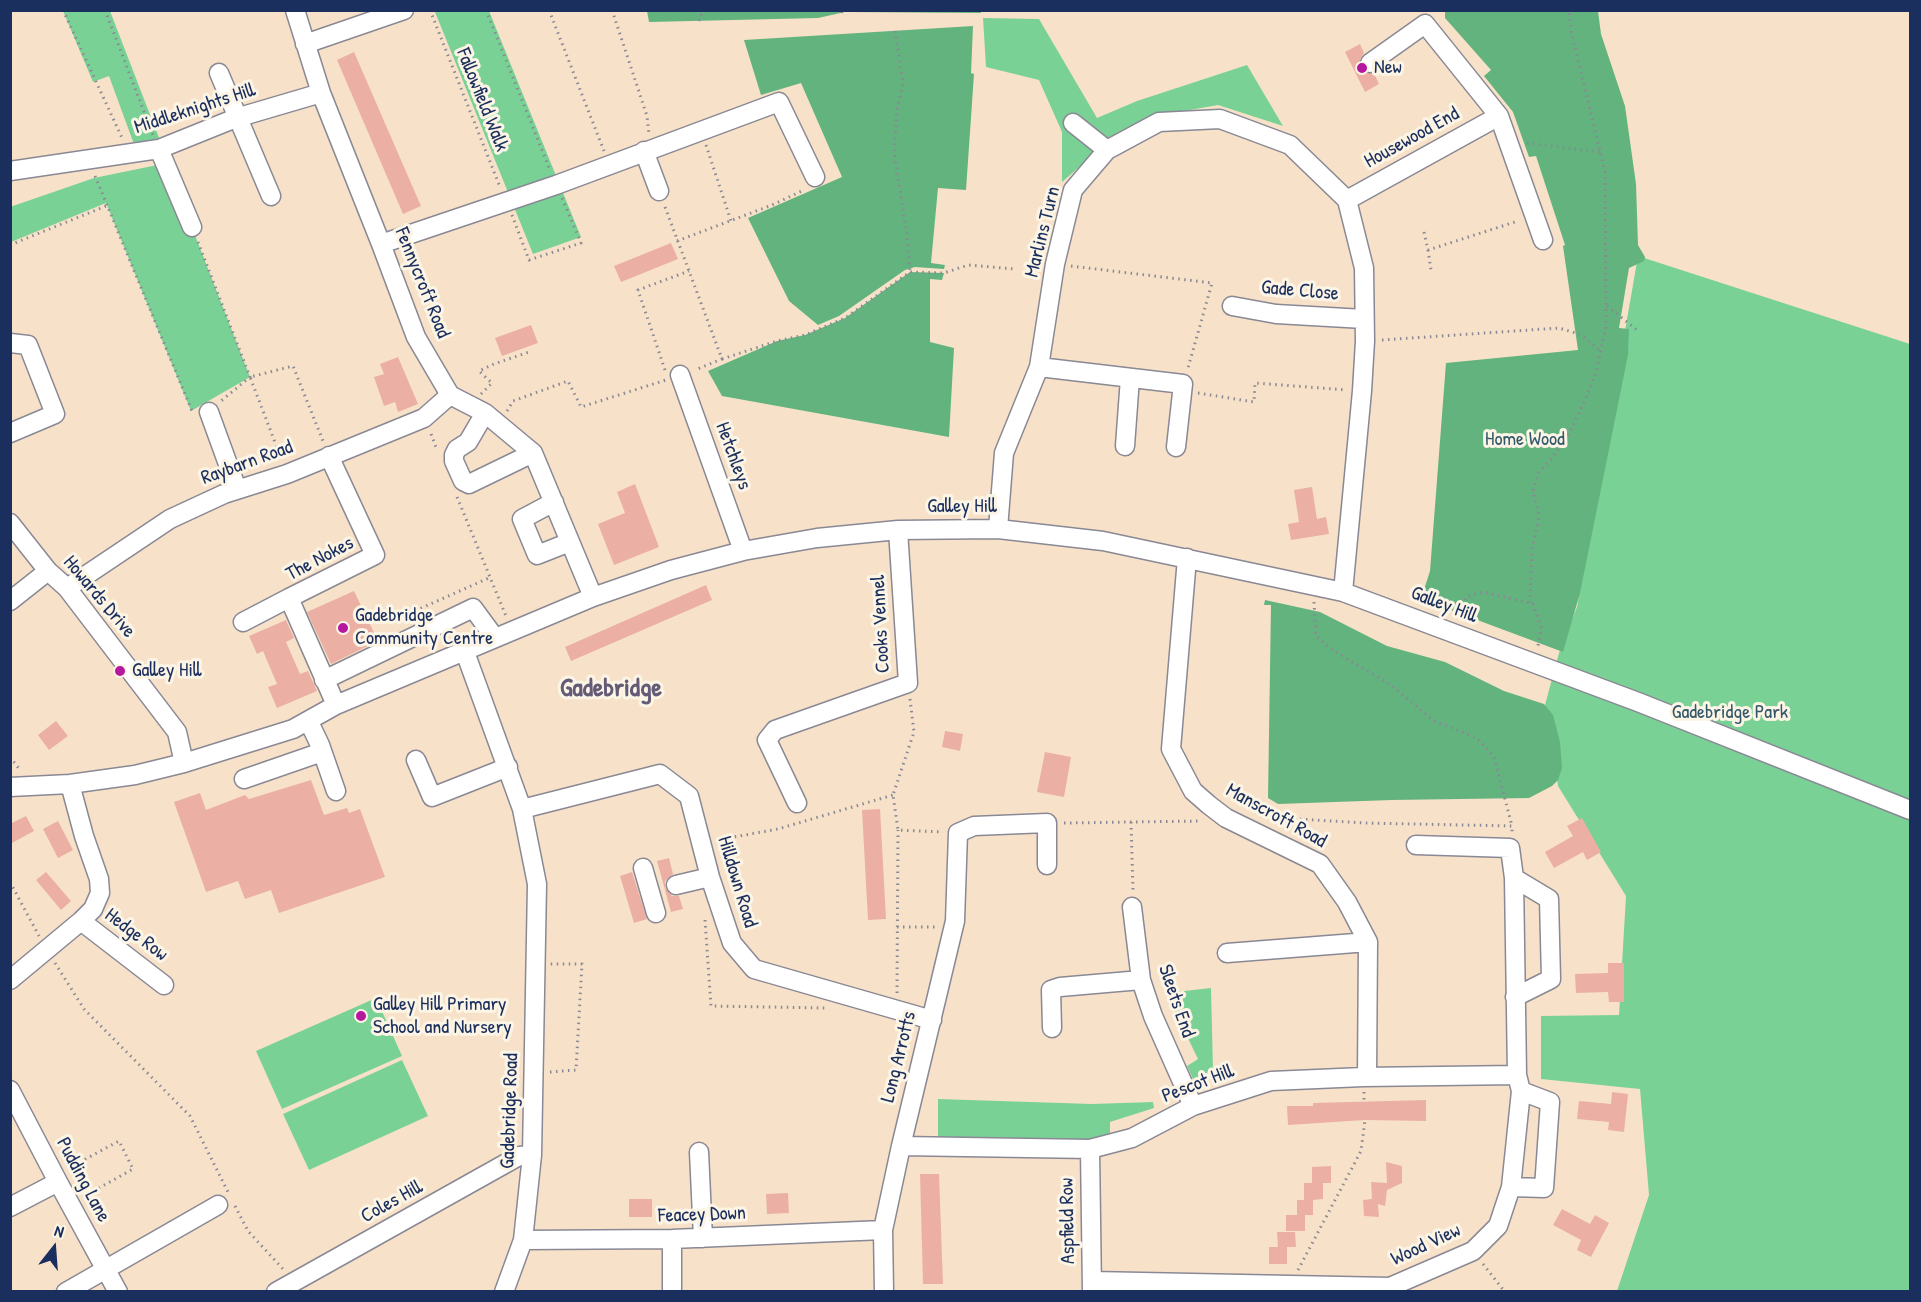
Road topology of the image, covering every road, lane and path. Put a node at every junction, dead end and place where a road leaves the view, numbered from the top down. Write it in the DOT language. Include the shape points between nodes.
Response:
graph roads {
  1 [pos="63,10"];
  2 [pos="105,10"];
  3 [pos="295,10"];
  4 [pos="404,10"];
  5 [pos="430,10"];
  6 [pos="486,10"];
  7 [pos="549,10"];
  8 [pos="612,10"];
  9 [pos="703,10"];
  10 [pos="1569,10"];
  11 [pos="699,21"];
  12 [pos="895,31"];
  13 [pos="304,44"];
  14 [pos="1370,63"];
  15 [pos="219,73"];
  16 [pos="321,93"];
  17 [pos="1499,116"];
  18 [pos="236,118"];
  19 [pos="1073,123"];
  20 [pos="701,129"];
  21 [pos="1508,141"];
  22 [pos="159,149"];
  23 [pos="647,150"];
  24 [pos="1107,150"];
  25 [pos="1601,152"];
  26 [pos="129,153"];
  27 [pos="88,159"];
  28 [pos="609,163"];
  29 [pos="10,171"];
  30 [pos="815,177"];
  31 [pos="556,185"];
  32 [pos="659,191"];
  33 [pos="271,196"];
  34 [pos="1347,200"];
  35 [pos="506,201"];
  36 [pos="107,206"];
  37 [pos="1534,216"];
  38 [pos="731,221"];
  39 [pos="192,227"];
  40 [pos="1424,232"];
  41 [pos="1543,240"];
  42 [pos="677,241"];
  43 [pos="381,244"];
  44 [pos="10,245"];
  45 [pos="1428,250"];
  46 [pos="1055,264"];
  47 [pos="1015,269"];
  48 [pos="1431,270"];
  49 [pos="689,271"];
  50 [pos="910,272"];
  51 [pos="1232,306"];
  52 [pos="1607,306"];
  53 [pos="1364,319"];
  54 [pos="1637,330"];
  55 [pos="1365,341"];
  56 [pos="10,343"];
  57 [pos="529,352"];
  58 [pos="1601,352"];
  59 [pos="722,359"];
  60 [pos="1039,367"];
  61 [pos="250,377"];
  62 [pos="674,377"];
  63 [pos="1130,378"];
  64 [pos="1182,387"];
  65 [pos="1362,391"];
  66 [pos="450,395"];
  67 [pos="209,412"];
  68 [pos="484,414"];
  69 [pos="424,418"];
  70 [pos="10,433"];
  71 [pos="1125,446"];
  72 [pos="1176,447"];
  73 [pos="533,453"];
  74 [pos="329,456"];
  75 [pos="441,459"];
  76 [pos="286,474"];
  77 [pos="237,489"];
  78 [pos="455,490"];
  79 [pos="554,502"];
  80 [pos="10,523"];
  81 [pos="998,529"];
  82 [pos="898,530"];
  83 [pos="570,542"];
  84 [pos="743,551"];
  85 [pos="1187,558"];
  86 [pos="48,571"];
  87 [pos="1314,586"];
  88 [pos="67,588"];
  89 [pos="1343,592"];
  90 [pos="593,597"];
  91 [pos="289,598"];
  92 [pos="10,601"];
  93 [pos="1530,603"];
  94 [pos="243,622"];
  95 [pos="1453,633"];
  96 [pos="503,634"];
  97 [pos="465,652"];
  98 [pos="1534,664"];
  99 [pos="324,680"];
  100 [pos="908,682"];
  101 [pos="336,705"];
  102 [pos="309,722"];
  103 [pos="322,753"];
  104 [pos="416,760"];
  105 [pos="184,763"];
  106 [pos="508,767"];
  107 [pos="244,779"];
  108 [pos="70,784"];
  109 [pos="10,787"];
  110 [pos="336,791"];
  111 [pos="797,803"];
  112 [pos="522,809"];
  113 [pos="1911,810"];
  114 [pos="1260,817"];
  115 [pos="1226,818"];
  116 [pos="1131,822"];
  117 [pos="1047,823"];
  118 [pos="1512,826"];
  119 [pos="898,830"];
  120 [pos="958,833"];
  121 [pos="1416,845"];
  122 [pos="1510,848"];
  123 [pos="1047,865"];
  124 [pos="643,868"];
  125 [pos="710,877"];
  126 [pos="1514,878"];
  127 [pos="10,882"];
  128 [pos="663,888"];
  129 [pos="1132,907"];
  130 [pos="656,913"];
  131 [pos="81,921"];
  132 [pos="897,927"];
  133 [pos="953,928"];
  134 [pos="1368,942"];
  135 [pos="47,951"];
  136 [pos="1227,953"];
  137 [pos="536,964"];
  138 [pos="10,980"];
  139 [pos="1142,980"];
  140 [pos="164,984"];
  141 [pos="1515,997"];
  142 [pos="897,1009"];
  143 [pos="932,1020"];
  144 [pos="1052,1028"];
  145 [pos="535,1073"];
  146 [pos="1366,1077"];
  147 [pos="1519,1083"];
  148 [pos="10,1090"];
  149 [pos="1193,1106"];
  150 [pos="1365,1120"];
  151 [pos="901,1146"];
  152 [pos="1090,1149"];
  153 [pos="699,1152"];
  154 [pos="532,1155"];
  155 [pos="56,1179"];
  156 [pos="1511,1187"];
  157 [pos="70,1204"];
  158 [pos="218,1205"];
  159 [pos="10,1207"];
  160 [pos="883,1230"];
  161 [pos="703,1238"];
  162 [pos="672,1239"];
  163 [pos="523,1240"];
  164 [pos="1473,1251"];
  165 [pos="105,1269"];
  166 [pos="1291,1285"];
  167 [pos="301,1286"];
  168 [pos="1092,1286"];
  169 [pos="66,1292"];
  170 [pos="118,1292"];
  171 [pos="276,1292"];
  172 [pos="504,1292"];
  173 [pos="672,1292"];
  174 [pos="884,1292"];
  175 [pos="1505,1292"];
  1 -- 26 [label="path"];
  2 -- 22 [label="path"];
  3 -- 13 [label="street, Fennycroft Road"];
  4 -- 13 [label="street"];
  5 -- 35 [label="path, Fallowfield Walk"];
  6 -- 31 [label="path, Fallowfield Walk"];
  7 -- 28 [label="path"];
  8 -- 23 [label="path" via="647,116"];
  9 -- 11 [label="path"];
  10 -- 25 [label="path"];
  12 -- 50 [label="path" via="903,83 894,153"];
  13 -- 16 [label="street, Fennycroft Road"];
  14 -- 17 [label="street, Housewood End" via="1425,24"];
  15 -- 18 [label="street"];
  16 -- 18 [label="street, Middleknights Hill"];
  16 -- 43 [label="street, Fennycroft Road"];
  17 -- 21 [label="street, Housewood End"];
  17 -- 34 [label="street, Housewood End"];
  18 -- 22 [label="street, Middleknights Hill"];
  18 -- 33 [label="street"];
  19 -- 24 [label="street"];
  20 -- 23 [label="street"];
  20 -- 30 [label="street" via="778,102"];
  20 -- 38 [label="path"];
  21 -- 25 [label="path"];
  21 -- 37 [label="street, Housewood End"];
  22 -- 26 [label="street, Middleknights Hill"];
  22 -- 39 [label="street"];
  23 -- 28 [label="street"];
  23 -- 32 [label="street"];
  24 -- 34 [label="street, Marlins Turn" via="1159,122 1220,118 1290,146"];
  24 -- 46 [label="street, Marlins Turn" via="1073,190"];
  25 -- 52 [label="path" via="1605,172"];
  26 -- 27 [label="street, Middleknights Hill"];
  27 -- 29 [label="street, Middleknights Hill"];
  27 -- 36 [label="path"];
  28 -- 31 [label="street"];
  30 -- 38 [label="path" via="819,183"];
  31 -- 35 [label="street"];
  31 -- 35 [label="path, Fallowfield Walk" via="580,243 529,260"];
  32 -- 42 [label="path"];
  34 -- 53 [label="street" via="1364,268"];
  35 -- 43 [label="street"];
  36 -- 44 [label="path"];
  36 -- 67 [label="path" via="195,418"];
  37 -- 41 [label="street, Housewood End"];
  37 -- 45 [label="path"];
  38 -- 42 [label="path"];
  39 -- 61 [label="path"];
  40 -- 45 [label="path"];
  42 -- 49 [label="path"];
  43 -- 66 [label="street, Fennycroft Road" via="416,337"];
  45 -- 48 [label="path"];
  46 -- 60 [label="street, Marlins Turn"];
  46 -- 64 [label="path" via="1212,283"];
  47 -- 50 [label="path" via="968,266 944,273"];
  49 -- 59 [label="path"];
  49 -- 62 [label="path" via="638,290"];
  50 -- 59 [label="path" via="845,318 805,335"];
  51 -- 53 [label="street, Gade Close" via="1276,314"];
  52 -- 54 [label="path"];
  52 -- 58 [label="path"];
  53 -- 55 [label="street"];
  55 -- 58 [label="path" via="1559,328 1582,335"];
  55 -- 65 [label="street"];
  56 -- 70 [label="street" via="28,345 55,414"];
  57 -- 68 [label="path" via="479,371 492,383"];
  58 -- 93 [label="path" via="1572,428 1539,472 1533,491 1539,517 1532,549"];
  59 -- 62 [label="path"];
  60 -- 63 [label="street"];
  60 -- 81 [label="street, Marlins Turn" via="1004,453"];
  61 -- 67 [label="path"];
  61 -- 74 [label="path" via="293,366"];
  61 -- 76 [label="path"];
  62 -- 68 [label="path" via="581,407 568,381"];
  62 -- 84 [label="street, Hetchleys"];
  63 -- 64 [label="street"];
  63 -- 71 [label="street"];
  64 -- 65 [label="path" via="1254,402 1255,383"];
  64 -- 72 [label="street"];
  65 -- 89 [label="street"];
  66 -- 68 [label="street"];
  66 -- 69 [label="street, Raybarn Road"];
  67 -- 77 [label="street"];
  68 -- 73 [label="street"];
  68 -- 73 [label="street" via="468,442 454,455 463,482 469,484"];
  69 -- 74 [label="street, Raybarn Road"];
  69 -- 75 [label="path"];
  73 -- 79 [label="street"];
  74 -- 76 [label="street, Raybarn Road"];
  74 -- 91 [label="street, The Nokes" via="375,555"];
  76 -- 77 [label="street, Raybarn Road"];
  77 -- 88 [label="street, Raybarn Road" via="170,519"];
  78 -- 96 [label="path"];
  79 -- 83 [label="street"];
  79 -- 83 [label="street" via="522,519 537,555"];
  80 -- 86 [label="street, Howards Drive"];
  81 -- 82 [label="street, Galley Hill"];
  81 -- 85 [label="street, Galley Hill" via="1103,541"];
  82 -- 84 [label="street, Galley Hill"];
  82 -- 100 [label="street, Cooks Vennel"];
  83 -- 90 [label="street"];
  84 -- 90 [label="street, Galley Hill"];
  85 -- 87 [label="street, Galley Hill"];
  85 -- 115 [label="street, Manscroft Road" via="1171,749 1193,791"];
  86 -- 88 [label="street, Howards Drive"];
  86 -- 92 [label="street"];
  87 -- 89 [label="street, Galley Hill"];
  87 -- 118 [label="path" via="1316,636 1391,685 1434,721 1477,738 1494,757"];
  88 -- 105 [label="street, Howards Drive" via="177,732"];
  89 -- 95 [label="street, Galley Hill"];
  90 -- 96 [label="street, Galley Hill"];
  91 -- 94 [label="street"];
  91 -- 99 [label="street, The Nokes"];
  93 -- 95 [label="path" via="1483,592 1466,597"];
  93 -- 98 [label="path" via="1541,627"];
  95 -- 98 [label="street, Galley Hill"];
  96 -- 97 [label="street, Galley Hill"];
  96 -- 99 [label="street" via="473,608"];
  97 -- 101 [label="street, Galley Hill"];
  97 -- 106 [label="street, Gadebridge Road"];
  98 -- 113 [label="street, Galley Hill"];
  99 -- 101 [label="street, The Nokes"];
  100 -- 111 [label="street, Cooks Vennel" via="776,730 767,740"];
  100 -- 119 [label="path" via="914,732 893,795"];
  101 -- 102 [label="street, Galley Hill"];
  102 -- 103 [label="street"];
  102 -- 105 [label="street, Galley Hill"];
  103 -- 107 [label="street"];
  103 -- 110 [label="street"];
  104 -- 106 [label="street" via="432,797"];
  105 -- 108 [label="street, Galley Hill"];
  106 -- 112 [label="street, Gadebridge Road"];
  108 -- 109 [label="street, Galley Hill"];
  108 -- 131 [label="street" via="100,893 93,909"];
  112 -- 125 [label="street, Hilldown Road" via="660,774 689,796"];
  112 -- 137 [label="street, Gadebridge Road" via="537,884"];
  114 -- 118 [label="path"];
  115 -- 116 [label="path"];
  115 -- 134 [label="street, Manscroft Road" via="1320,864 1347,902"];
  116 -- 117 [label="path"];
  116 -- 129 [label="path"];
  117 -- 120 [label="street" via="974,826"];
  117 -- 123 [label="street"];
  118 -- 122 [label="path"];
  119 -- 120 [label="path"];
  119 -- 132 [label="path"];
  120 -- 133 [label="street, Long Arrotts"];
  121 -- 122 [label="street"];
  122 -- 126 [label="street, Wood View"];
  124 -- 128 [label="street"];
  125 -- 128 [label="street"];
  125 -- 142 [label="street, Hilldown Road" via="732,943 754,969"];
  126 -- 141 [label="street, Wood View"];
  126 -- 141 [label="street" via="1549,899 1551,980"];
  127 -- 135 [label="path"];
  128 -- 130 [label="street"];
  129 -- 139 [label="street, Sleets End"];
  131 -- 135 [label="street"];
  131 -- 140 [label="street, Hedge Row"];
  132 -- 133 [label="path"];
  132 -- 142 [label="path"];
  133 -- 143 [label="street, Long Arrotts"];
  134 -- 136 [label="street"];
  134 -- 146 [label="street, Manscroft Road"];
  135 -- 138 [label="street"];
  135 -- 167 [label="path" via="84,1009 190,1116 248,1231 287,1273 293,1271"];
  137 -- 145 [label="street, Gadebridge Road"];
  137 -- 145 [label="path" via="582,964 576,1070"];
  139 -- 144 [label="street" via="1051,990"];
  139 -- 149 [label="street, Sleets End" via="1153,1016"];
  141 -- 147 [label="street, Wood View"];
  142 -- 143 [label="street, Hilldown Road"];
  143 -- 151 [label="street, Long Arrotts"];
  145 -- 154 [label="street, Gadebridge Road"];
  146 -- 147 [label="street, Pescot Hill"];
  146 -- 149 [label="street, Pescot Hill" via="1271,1081"];
  147 -- 156 [label="street, Wood View"];
  147 -- 156 [label="street" via="1550,1102 1544,1188"];
  148 -- 155 [label="street, Pudding Lane"];
  149 -- 152 [label="street, Pescot Hill" via="1132,1138"];
  150 -- 166 [label="path" via="1361,1151"];
  151 -- 152 [label="street, Pescot Hill"];
  151 -- 160 [label="street, Long Arrotts"];
  152 -- 168 [label="street, Aspfield Row"];
  153 -- 161 [label="street"];
  154 -- 163 [label="street, Gadebridge Road"];
  154 -- 167 [label="street, Coles Hill" via="519,1156"];
  155 -- 157 [label="street, Pudding Lane"];
  155 -- 157 [label="path" via="119,1141 134,1169"];
  155 -- 159 [label="street"];
  156 -- 164 [label="street, Wood View" via="1498,1226"];
  157 -- 165 [label="street, Pudding Lane"];
  158 -- 165 [label="street"];
  160 -- 161 [label="street, Feacey Down"];
  160 -- 174 [label="street, Long Arrotts"];
  161 -- 162 [label="street, Feacey Down"];
  162 -- 163 [label="street, Feacey Down"];
  162 -- 173 [label="street"];
  163 -- 172 [label="street, Gadebridge Road"];
  164 -- 166 [label="street, Wood View" via="1390,1287"];
  164 -- 175 [label="path"];
  165 -- 169 [label="street"];
  165 -- 170 [label="street, Pudding Lane"];
  166 -- 168 [label="street, Wood View"];
  167 -- 171 [label="street, Coles Hill"];
}
